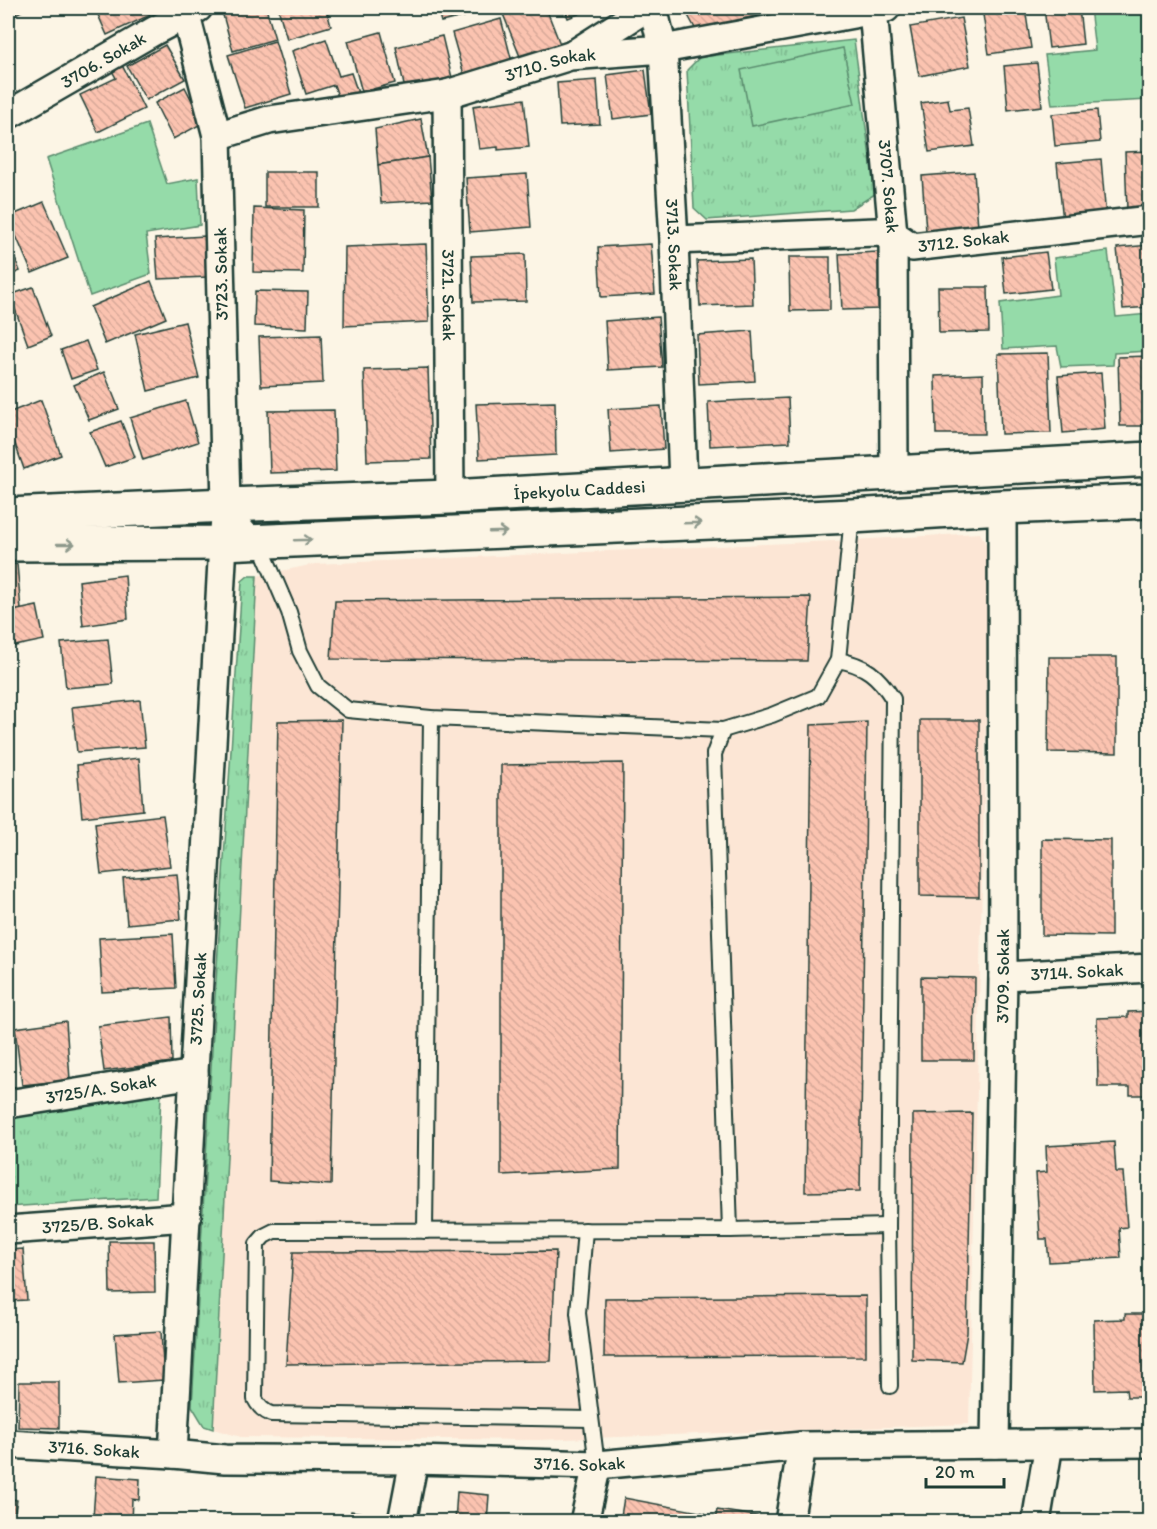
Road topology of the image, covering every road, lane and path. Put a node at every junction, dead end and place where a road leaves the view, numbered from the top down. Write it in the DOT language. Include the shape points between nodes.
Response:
graph roads {
  1 [pos="646,8"];
  2 [pos="653,8"];
  3 [pos="879,9"];
  4 [pos="190,10"];
  5 [pos="663,49"];
  6 [pos="570,56"];
  7 [pos="447,94"];
  8 [pos="8,115"];
  9 [pos="217,136"];
  10 [pos="1149,220"];
  11 [pos="893,234"];
  12 [pos="674,240"];
  13 [pos="1149,459"];
  14 [pos="894,472"];
  15 [pos="683,483"];
  16 [pos="450,496"];
  17 [pos="1149,501"];
  18 [pos="226,505"];
  19 [pos="1002,507"];
  20 [pos="8,515"];
  21 [pos="852,516"];
  22 [pos="259,542"];
  23 [pos="223,543"];
  24 [pos="8,544"];
  25 [pos="838,660"];
  26 [pos="431,718"];
  27 [pos="723,730"];
  28 [pos="1149,968"];
  29 [pos="1003,976"];
  30 [pos="194,1074"];
  31 [pos="8,1104"];
  32 [pos="187,1217"];
  33 [pos="888,1226"];
  34 [pos="8,1230"];
  35 [pos="585,1230"];
  36 [pos="730,1230"];
  37 [pos="425,1231"];
  38 [pos="890,1386"];
  39 [pos="591,1419"];
  40 [pos="8,1443"];
  41 [pos="1149,1443"];
  42 [pos="995,1444"];
  43 [pos="1049,1444"];
  44 [pos="802,1446"];
  45 [pos="173,1454"];
  46 [pos="414,1460"];
  47 [pos="597,1465"];
  48 [pos="402,1521"];
  49 [pos="584,1521"];
  50 [pos="789,1521"];
  51 [pos="1036,1521"];
  1 -- 6 [label="street"];
  2 -- 5 [label="street, 3713. Sokak"];
  3 -- 5 [label="street, 3710. Sokak"];
  3 -- 11 [label="street, 3707. Sokak"];
  4 -- 8 [label="street, 3706. Sokak"];
  4 -- 9 [label="street, 3723. Sokak"];
  5 -- 6 [label="street, 3710. Sokak"];
  5 -- 12 [label="street, 3713. Sokak"];
  6 -- 7 [label="street, 3710. Sokak"];
  7 -- 9 [label="street, 3710. Sokak" via="269,120"];
  7 -- 16 [label="street, 3721. Sokak"];
  9 -- 18 [label="street, 3723. Sokak"];
  10 -- 11 [label="street, 3712. Sokak" via="912,247"];
  11 -- 12 [label="street, 3712. Sokak"];
  11 -- 14 [label="street, 3707. Sokak"];
  12 -- 15 [label="street, 3713. Sokak"];
  13 -- 14 [label="street, İpekyolu Caddesi"];
  14 -- 15 [label="street, İpekyolu Caddesi"];
  15 -- 16 [label="street, İpekyolu Caddesi"];
  16 -- 18 [label="street, İpekyolu Caddesi"];
  17 -- 19 [label="street"];
  18 -- 20 [label="street, İpekyolu Caddesi"];
  18 -- 22 [label="lane"];
  18 -- 23 [label="street, 3723. Sokak"];
  19 -- 21 [label="street"];
  19 -- 29 [label="street, 3709. Sokak"];
  22 -- 21 [label="street, one-way"];
  21 -- 25 [label="lane"];
  22 -- 23 [label="street"];
  22 -- 26 [label="lane" via="289,612 300,651 318,686 348,710"];
  24 -- 23 [label="street, one-way"];
  23 -- 30 [label="street, 3725. Sokak"];
  25 -- 27 [label="lane" via="818,696"];
  25 -- 33 [label="lane" via="864,667 893,699"];
  26 -- 27 [label="lane"];
  26 -- 37 [label="lane"];
  27 -- 36 [label="lane" via="714,754"];
  28 -- 29 [label="street, 3714. Sokak"];
  29 -- 42 [label="street, 3709. Sokak"];
  30 -- 31 [label="street, 3725/A. Sokak"];
  30 -- 32 [label="street, 3725. Sokak"];
  32 -- 34 [label="street, 3725/B. Sokak"];
  32 -- 45 [label="street, 3725. Sokak"];
  33 -- 36 [label="lane"];
  33 -- 38 [label="lane"];
  35 -- 36 [label="lane"];
  35 -- 37 [label="lane"];
  35 -- 39 [label="lane" via="578,1313"];
  37 -- 39 [label="lane" via="274,1231 260,1240 255,1399 260,1408 271,1414"];
  39 -- 47 [label="lane"];
  40 -- 45 [label="street, 3716. Sokak"];
  41 -- 43 [label="street, 3716. Sokak"];
  42 -- 43 [label="street, 3716. Sokak"];
  42 -- 44 [label="street, 3716. Sokak"];
  43 -- 51 [label="street"];
  44 -- 47 [label="street, 3716. Sokak"];
  44 -- 50 [label="street"];
  45 -- 46 [label="street, 3716. Sokak" via="225,1459"];
  46 -- 47 [label="street, 3716. Sokak"];
  46 -- 48 [label="street"];
  47 -- 49 [label="street"];
}
